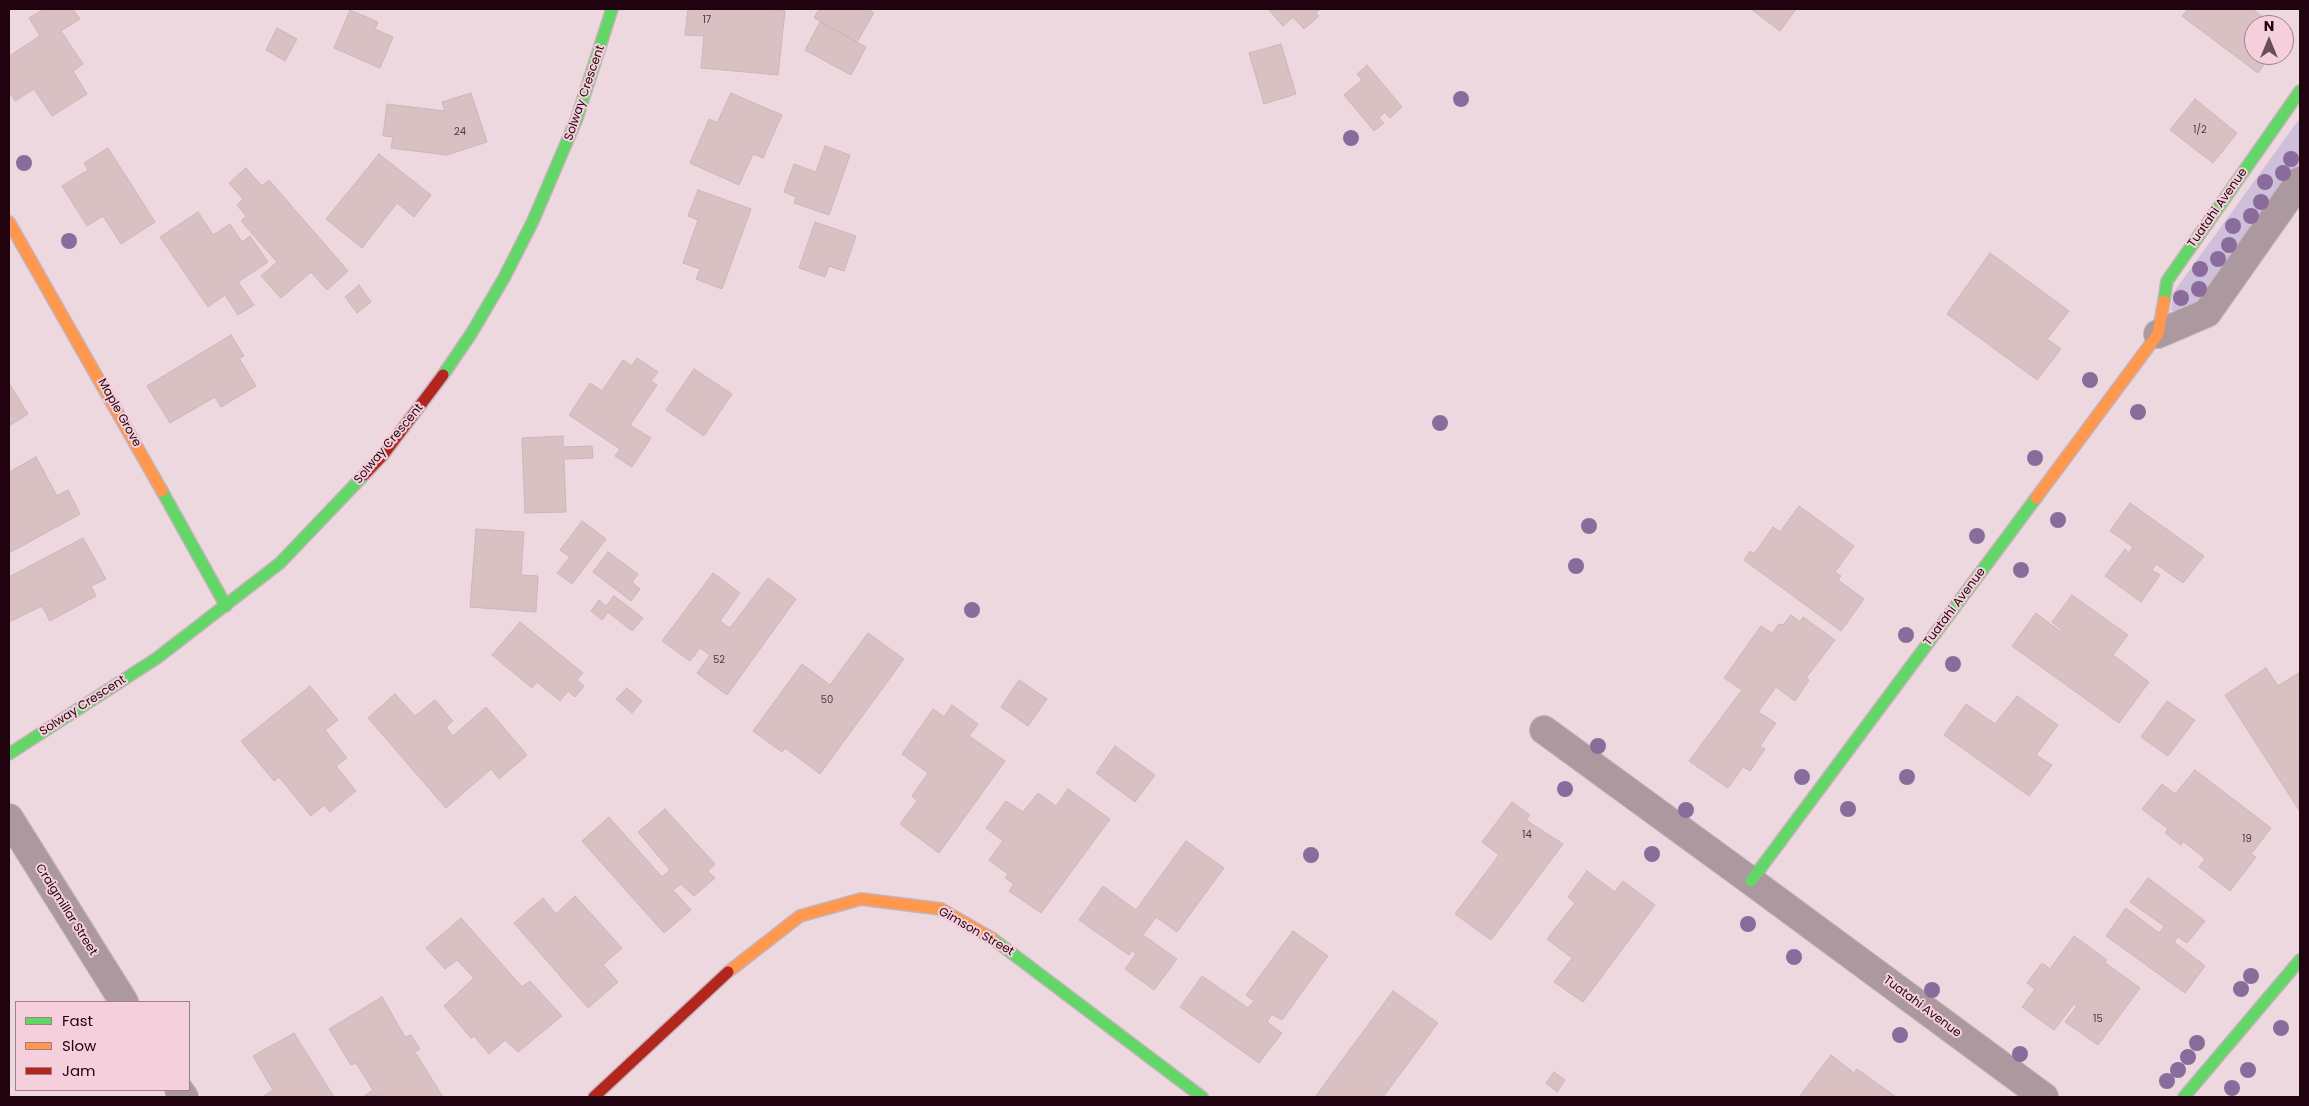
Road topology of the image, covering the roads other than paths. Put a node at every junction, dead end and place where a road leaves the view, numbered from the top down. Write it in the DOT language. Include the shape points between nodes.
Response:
graph roads {
  1 [pos="612,9"];
  2 [pos="2300,91"];
  3 [pos="2300,181"];
  4 [pos="9,222"];
  5 [pos="2158,334"];
  6 [pos="226,606"];
  7 [pos="1544,730"];
  8 [pos="9,754"];
  9 [pos="9,818"];
  10 [pos="1751,881"];
  11 [pos="2300,960"];
  12 [pos="123,1001"];
  13 [pos="594,1097"];
  14 [pos="1202,1097"];
  15 [pos="2044,1097"];
  16 [pos="2184,1097"];
  1 -- 6 [label="street, Solway Crescent" via="594,71 560,162 529,229 471,334 383,455 280,563"];
  2 -- 5 [label="street, Tuatahi Avenue" via="2167,281"];
  3 -- 5 [label="street" via="2207,313"];
  4 -- 6 [label="street, Maple Grove" via="110,394"];
  5 -- 10 [label="street, Tuatahi Avenue"];
  6 -- 8 [label="street, Solway Crescent" via="157,658"];
  7 -- 10 [label="street, Tuatahi Avenue"];
  9 -- 12 [label="street, Craigmillar Street"];
  10 -- 15 [label="street, Tuatahi Avenue"];
  11 -- 16 [label="street"];
  13 -- 14 [label="street, Gimson Street" via="740,961 800,916 861,899 941,909 1003,945"];
}
